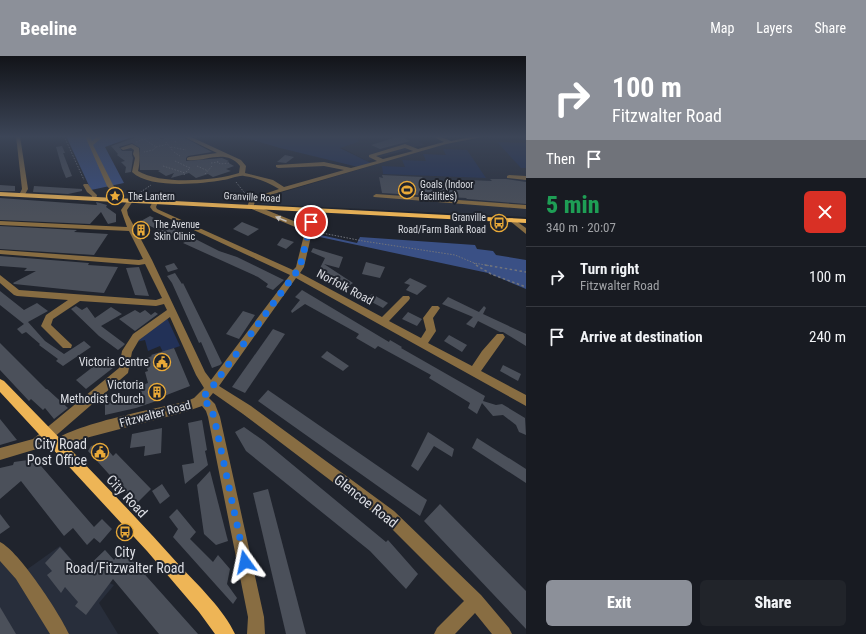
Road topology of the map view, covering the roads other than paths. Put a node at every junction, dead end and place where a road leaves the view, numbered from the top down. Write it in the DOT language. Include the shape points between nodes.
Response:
graph roads {
  1 [pos="22,163"];
  2 [pos="100,163"];
  3 [pos="137,163"];
  4 [pos="241,163"];
  5 [pos="375,163"];
  6 [pos="278,166"];
  7 [pos="365,166"];
  8 [pos="352,170"];
  9 [pos="370,173"];
  10 [pos="242,174"];
  11 [pos="509,176"];
  12 [pos="526,178"];
  13 [pos="86,185"];
  14 [pos="284,190"];
  15 [pos="0,194"];
  16 [pos="22,195"];
  17 [pos="376,196"];
  18 [pos="116,198"];
  19 [pos="94,199"];
  20 [pos="130,201"];
  21 [pos="155,202"];
  22 [pos="251,205"];
  23 [pos="526,207"];
  24 [pos="314,210"];
  25 [pos="512,220"];
  26 [pos="526,221"];
  27 [pos="0,223"];
  28 [pos="131,230"];
  29 [pos="309,230"];
  30 [pos="526,232"];
  31 [pos="0,252"];
  32 [pos="148,260"];
  33 [pos="295,274"];
  34 [pos="0,278"];
  35 [pos="406,298"];
  36 [pos="77,299"];
  37 [pos="167,300"];
  38 [pos="435,308"];
  39 [pos="172,312"];
  40 [pos="383,322"];
  41 [pos="500,337"];
  42 [pos="422,344"];
  43 [pos="67,345"];
  44 [pos="474,373"];
  45 [pos="0,384"];
  46 [pos="207,393"];
  47 [pos="526,402"];
  48 [pos="53,440"];
  49 [pos="0,454"];
  50 [pos="0,550"];
  51 [pos="475,601"];
  52 [pos="60,634"];
  53 [pos="226,634"];
  54 [pos="256,634"];
  55 [pos="443,634"];
  56 [pos="503,634"];
  1 -- 16 [label="street" via="25,189"];
  2 -- 18 [label="street"];
  3 -- 10 [label="street" via="135,172 154,180 226,179"];
  4 -- 10 [label="street" via="243,166"];
  5 -- 7 [label="street"];
  6 -- 8 [label="street" via="324,164"];
  7 -- 8 [label="street"];
  7 -- 9 [label="street"];
  8 -- 14 [label="street"];
  10 -- 14 [label="street" via="271,181"];
  11 -- 12 [label="street"];
  13 -- 19 [label="street" via="95,196"];
  14 -- 22 [label="street"];
  15 -- 16 [label="main road, Granville Road"];
  16 -- 19 [label="main road, Granville Road"];
  17 -- 23 [label="street"];
  18 -- 19 [label="main road, Granville Road"];
  18 -- 20 [label="main road, Granville Road"];
  20 -- 21 [label="main road, Granville Road"];
  20 -- 28 [label="street" via="124,212"];
  21 -- 22 [label="main road, Granville Road"];
  21 -- 33 [label="street, Norfolk Road" via="155,210"];
  22 -- 24 [label="main road, Granville Road"];
  29 -- 22 [label="street, one-way"];
  24 -- 25 [label="main road, Granville Road"];
  24 -- 29 [label="street, Fitzwalter Road"];
  25 -- 26 [label="main road, Granville Road"];
  25 -- 30 [label="street"];
  27 -- 28 [label="street"];
  28 -- 32 [label="street"];
  29 -- 33 [label="street, Fitzwalter Road" via="300,267"];
  31 -- 32 [label="street" via="139,262"];
  32 -- 37 [label="street"];
  33 -- 40 [label="street, Norfolk Road"];
  33 -- 46 [label="street, Fitzwalter Road"];
  34 -- 36 [label="street" via="17,292"];
  35 -- 40 [label="street"];
  36 -- 37 [label="street" via="156,303"];
  36 -- 43 [label="street" via="49,317 46,326"];
  37 -- 39 [label="street"];
  38 -- 42 [label="street" via="428,318 431,330"];
  39 -- 46 [label="street" via="201,374"];
  39 -- 48 [label="street" via="136,337 127,350 124,370"];
  40 -- 42 [label="street, Norfolk Road"];
  41 -- 44 [label="street"];
  42 -- 44 [label="street, Norfolk Road"];
  44 -- 47 [label="street, Norfolk Road"];
  45 -- 48 [label="main road, City Road"];
  46 -- 48 [label="street, Fitzwalter Road" via="193,405 64,440"];
  46 -- 51 [label="street, Glencoe Road" via="247,410 389,516"];
  46 -- 54 [label="street" via="256,617"];
  48 -- 49 [label="street, Fitzwalter Road"];
  48 -- 53 [label="main road, City Road" via="205,606"];
  50 -- 52 [label="street" via="22,573"];
  51 -- 55 [label="street"];
  51 -- 56 [label="street, Glencoe Road"];
}
